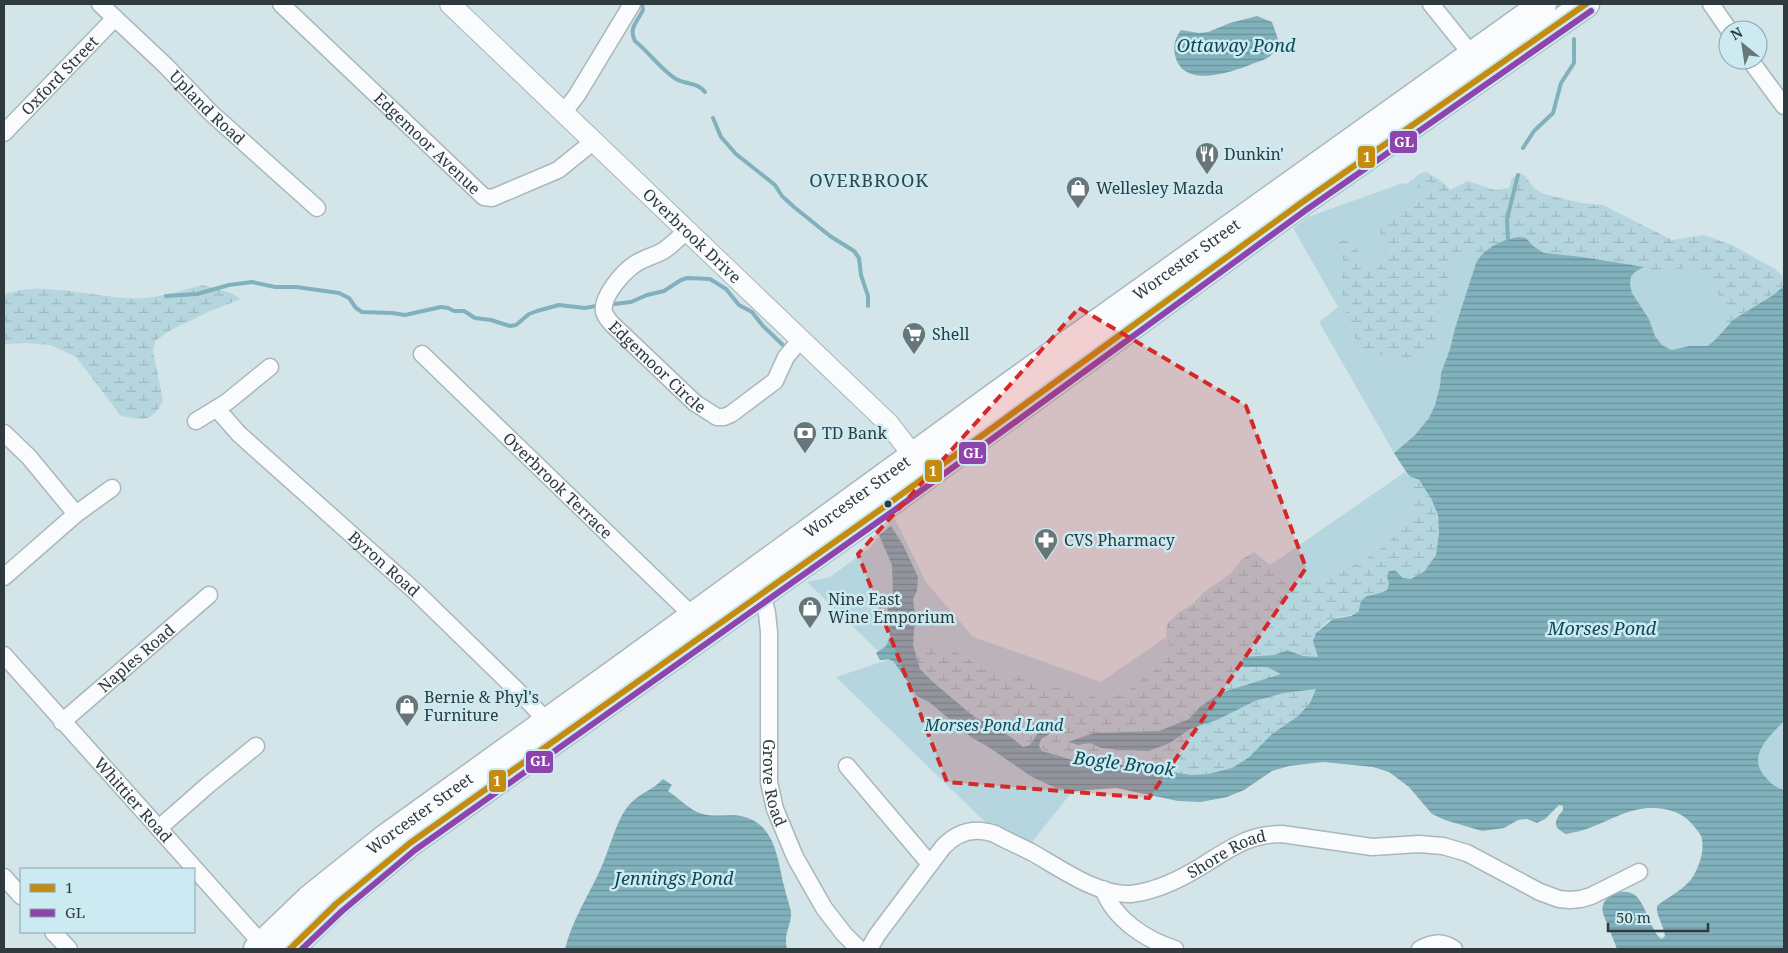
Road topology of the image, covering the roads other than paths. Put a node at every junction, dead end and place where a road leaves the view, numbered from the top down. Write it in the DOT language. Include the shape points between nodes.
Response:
graph roads {
  1 [pos="100,4"];
  2 [pos="281,4"];
  3 [pos="450,4"];
  4 [pos="632,4"];
  5 [pos="1431,4"];
  6 [pos="1542,4"];
  7 [pos="1586,4"];
  8 [pos="1711,4"];
  9 [pos="115,18"];
  10 [pos="1722,20"];
  11 [pos="1472,55"];
  12 [pos="1757,70"];
  13 [pos="1784,106"];
  14 [pos="564,112"];
  15 [pos="4,133"];
  16 [pos="594,141"];
  17 [pos="316,208"];
  18 [pos="687,230"];
  19 [pos="801,339"];
  20 [pos="422,354"];
  21 [pos="270,367"];
  22 [pos="217,409"];
  23 [pos="196,421"];
  24 [pos="4,433"];
  25 [pos="920,465"];
  26 [pos="112,488"];
  27 [pos="76,514"];
  28 [pos="4,577"];
  29 [pos="762,594"];
  30 [pos="209,595"];
  31 [pos="692,616"];
  32 [pos="4,655"];
  33 [pos="62,722"];
  34 [pos="547,722"];
  35 [pos="256,746"];
  36 [pos="847,766"];
  37 [pos="159,828"];
  38 [pos="930,864"];
  39 [pos="193,868"];
  40 [pos="195,871"];
  41 [pos="1640,872"];
  42 [pos="4,877"];
  43 [pos="1104,889"];
  44 [pos="20,895"];
  45 [pos="54,933"];
  46 [pos="259,947"];
  47 [pos="69,949"];
  48 [pos="290,949"];
  49 [pos="859,949"];
  50 [pos="869,949"];
  51 [pos="1175,949"];
  52 [pos="1420,949"];
  53 [pos="1454,949"];
  1 -- 9 [label="street, Upland Road"];
  2 -- 16 [label="street, Edgemoor Avenue" via="484,197 492,198 552,173"];
  3 -- 14 [label="street, Overbrook Drive"];
  4 -- 14 [label="street"];
  5 -- 11 [label="street"];
  6 -- 11 [label="highway, Worcester Street"];
  7 -- 25 [label="highway, Worcester Street"];
  8 -- 10 [label="street"];
  9 -- 15 [label="street, Oxford Street"];
  9 -- 17 [label="street, Upland Road" via="210,112"];
  11 -- 25 [label="highway, Worcester Street"];
  12 -- 13 [label="street"];
  14 -- 16 [label="street, Overbrook Drive"];
  16 -- 18 [label="street, Overbrook Drive"];
  18 -- 19 [label="street, Overbrook Drive"];
  18 -- 19 [label="street, Edgemoor Circle" via="662,251 628,270 604,304 607,318 687,397 717,417 731,414 775,381 786,357"];
  19 -- 25 [label="street, Overbrook Drive" via="889,424"];
  20 -- 31 [label="street, Overbrook Terrace"];
  21 -- 22 [label="street"];
  22 -- 23 [label="street"];
  22 -- 34 [label="street, Byron Road" via="239,434 421,597"];
  24 -- 27 [label="street"];
  25 -- 29 [label="highway, Worcester Street"];
  25 -- 31 [label="highway, Worcester Street"];
  26 -- 27 [label="street"];
  27 -- 28 [label="street"];
  29 -- 48 [label="highway, Worcester Street" via="390,858"];
  29 -- 49 [label="street, Grove Road" via="769,632 770,782 775,809 795,857 824,908"];
  30 -- 33 [label="street, Naples Road"];
  31 -- 34 [label="highway, Worcester Street"];
  32 -- 33 [label="street, Whittier Road"];
  33 -- 37 [label="street, Whittier Road"];
  34 -- 46 [label="highway, Worcester Street" via="365,852"];
  35 -- 37 [label="street"];
  36 -- 38 [label="street"];
  37 -- 39 [label="street, Whittier Road"];
  38 -- 43 [label="street, Shore Road" via="949,840 975,830 985,831"];
  38 -- 50 [label="street, Shore Road"];
  40 -- 46 [label="street, Whittier Road"];
  41 -- 43 [label="street, Shore Road" via="1591,896 1570,900 1540,892 1467,854 1443,846 1372,847 1268,834 1246,840 1192,872 1154,888 1130,894"];
  42 -- 44 [label="street"];
  43 -- 51 [label="street" via="1113,907 1133,927 1155,942"];
  45 -- 47 [label="street"];
  52 -- 53 [label="street" via="1439,943"];
}
